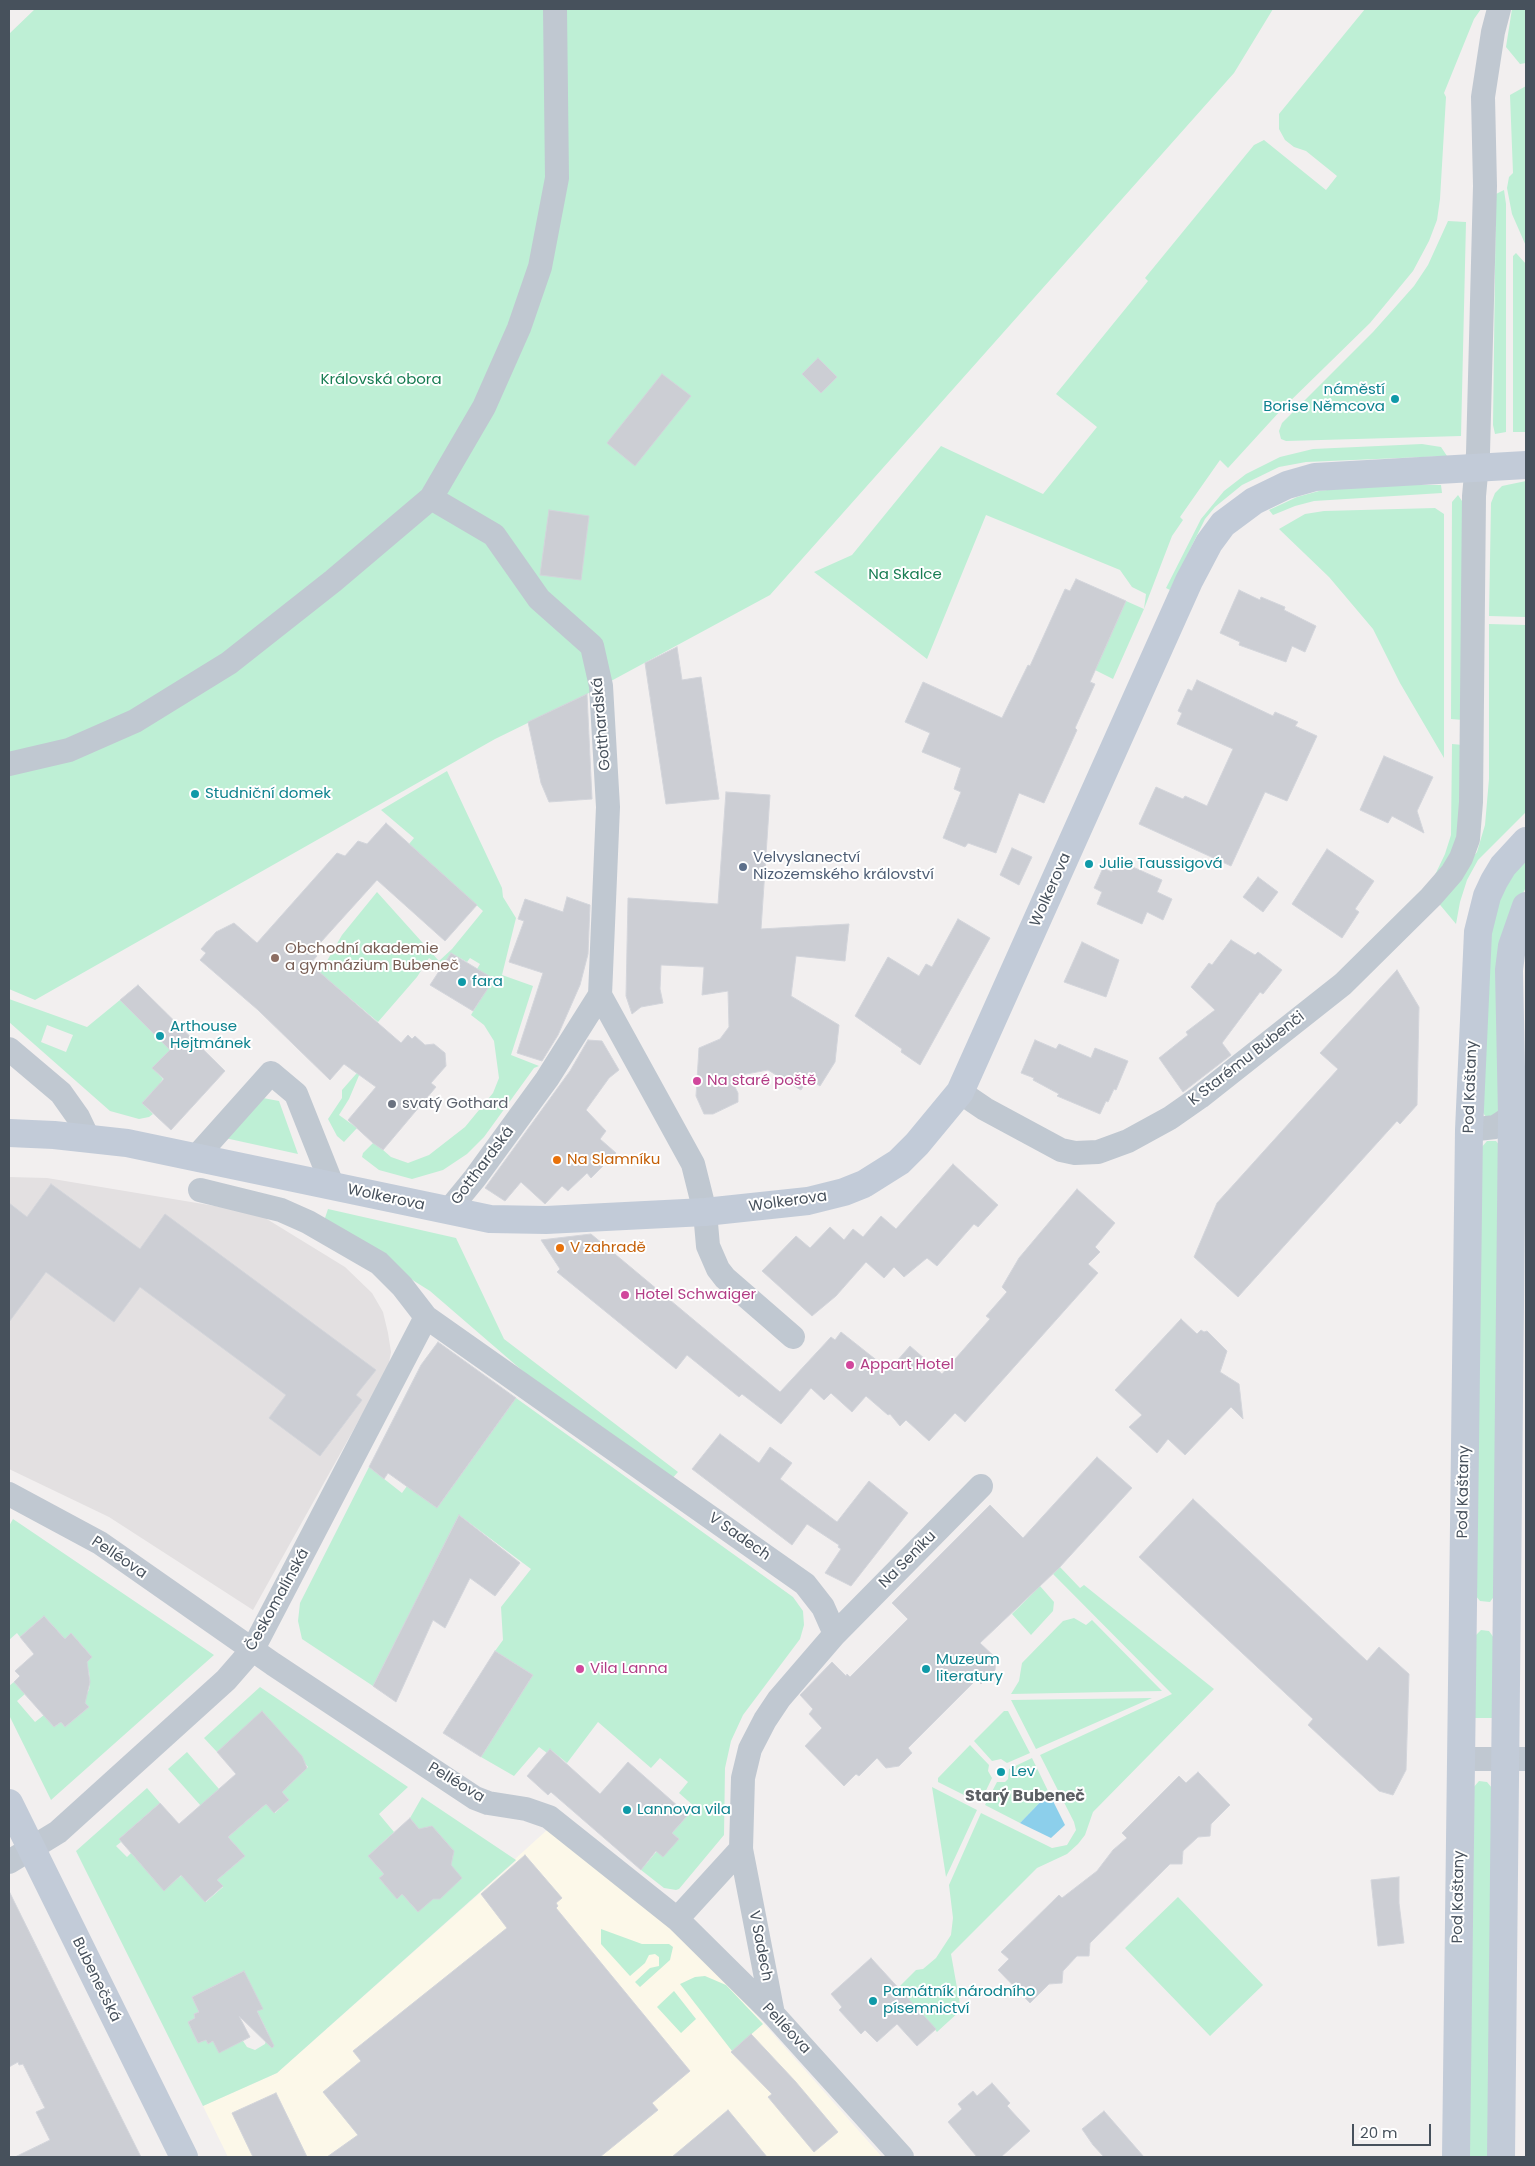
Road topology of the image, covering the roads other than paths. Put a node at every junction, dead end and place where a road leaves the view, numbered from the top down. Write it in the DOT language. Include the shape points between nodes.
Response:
graph roads {
  1 [pos="556,9"];
  2 [pos="1499,9"];
  3 [pos="1526,466"];
  4 [pos="1478,467"];
  5 [pos="430,498"];
  6 [pos="9,764"];
  7 [pos="1526,841"];
  8 [pos="1526,906"];
  9 [pos="600,995"];
  10 [pos="9,1049"];
  11 [pos="960,1092"];
  12 [pos="1519,1111"];
  13 [pos="1469,1130"];
  14 [pos="9,1134"];
  15 [pos="88,1138"];
  16 [pos="196,1157"];
  17 [pos="334,1187"];
  18 [pos="200,1190"];
  19 [pos="448,1211"];
  20 [pos="705,1212"];
  21 [pos="426,1317"];
  22 [pos="793,1337"];
  23 [pos="981,1486"];
  24 [pos="9,1494"];
  25 [pos="835,1634"];
  26 [pos="253,1649"];
  27 [pos="1461,1759"];
  28 [pos="1516,1759"];
  29 [pos="9,1803"];
  30 [pos="741,1849"];
  31 [pos="20,1856"];
  32 [pos="677,1919"];
  33 [pos="773,2014"];
  34 [pos="184,2157"];
  35 [pos="902,2157"];
  36 [pos="1456,2157"];
  37 [pos="1501,2157"];
  1 -- 5 [label="street" via="556,178 540,267 519,328 484,407"];
  2 -- 4 [label="street" via="1484,97"];
  3 -- 4 [label="main road"];
  4 -- 11 [label="main road, Wolkerova" via="1315,477 1287,484 1231,516 1215,533 1189,581"];
  4 -- 11 [label="street, K Starému Bubenči" via="1474,496 1470,824 1465,850 1452,872 1343,984 1200,1097 1128,1141 1098,1152 1062,1150"];
  5 -- 6 [label="street" via="333,581 228,663 135,721 69,750"];
  5 -- 9 [label="street, Gotthardská" via="494,536 540,600 592,646 601,686 608,807"];
  7 -- 13 [label="main road, Pod Kaštany" via="1503,866 1481,914"];
  8 -- 12 [label="main road" via="1512,946 1509,970"];
  9 -- 19 [label="street, Gotthardská" via="548,1079"];
  9 -- 20 [label="street" via="693,1164"];
  10 -- 15 [label="street" via="61,1094 78,1116"];
  11 -- 20 [label="main road, Wolkerova" via="899,1162 864,1184 808,1201"];
  12 -- 13 [label="street" via="1495,1126"];
  12 -- 28 [label="main road"];
  13 -- 27 [label="main road, Pod Kaštany"];
  14 -- 15 [label="main road, Wolkerova"];
  15 -- 16 [label="main road, Wolkerova"];
  16 -- 17 [label="main road, Wolkerova"];
  16 -- 17 [label="street" via="271,1073 296,1094"];
  17 -- 19 [label="main road, Wolkerova"];
  18 -- 21 [label="street, V Sadech" via="281,1210 346,1244 379,1263"];
  19 -- 20 [label="main road, Wolkerova" via="490,1219 546,1220"];
  20 -- 22 [label="street" via="708,1246 718,1269"];
  21 -- 25 [label="street, V Sadech" via="805,1584 823,1607"];
  21 -- 26 [label="street, Českomalínská"];
  23 -- 25 [label="street, Na Seníku"];
  24 -- 26 [label="street, Pelléova" via="100,1543"];
  25 -- 30 [label="street, V Sadech" via="779,1699 750,1749 743,1778"];
  26 -- 31 [label="street, Českomalínská" via="226,1680 58,1832"];
  26 -- 32 [label="street, Pelléova" via="475,1798 526,1808 549,1817"];
  27 -- 28 [label="street"];
  27 -- 36 [label="main road, Pod Kaštany"];
  28 -- 37 [label="main road"];
  29 -- 31 [label="main road, Bubenečská"];
  30 -- 32 [label="street"];
  30 -- 33 [label="street, V Sadech"];
  31 -- 34 [label="main road, Bubenečská"];
  32 -- 33 [label="street, Pelléova"];
  33 -- 35 [label="street, Pelléova"];
}
